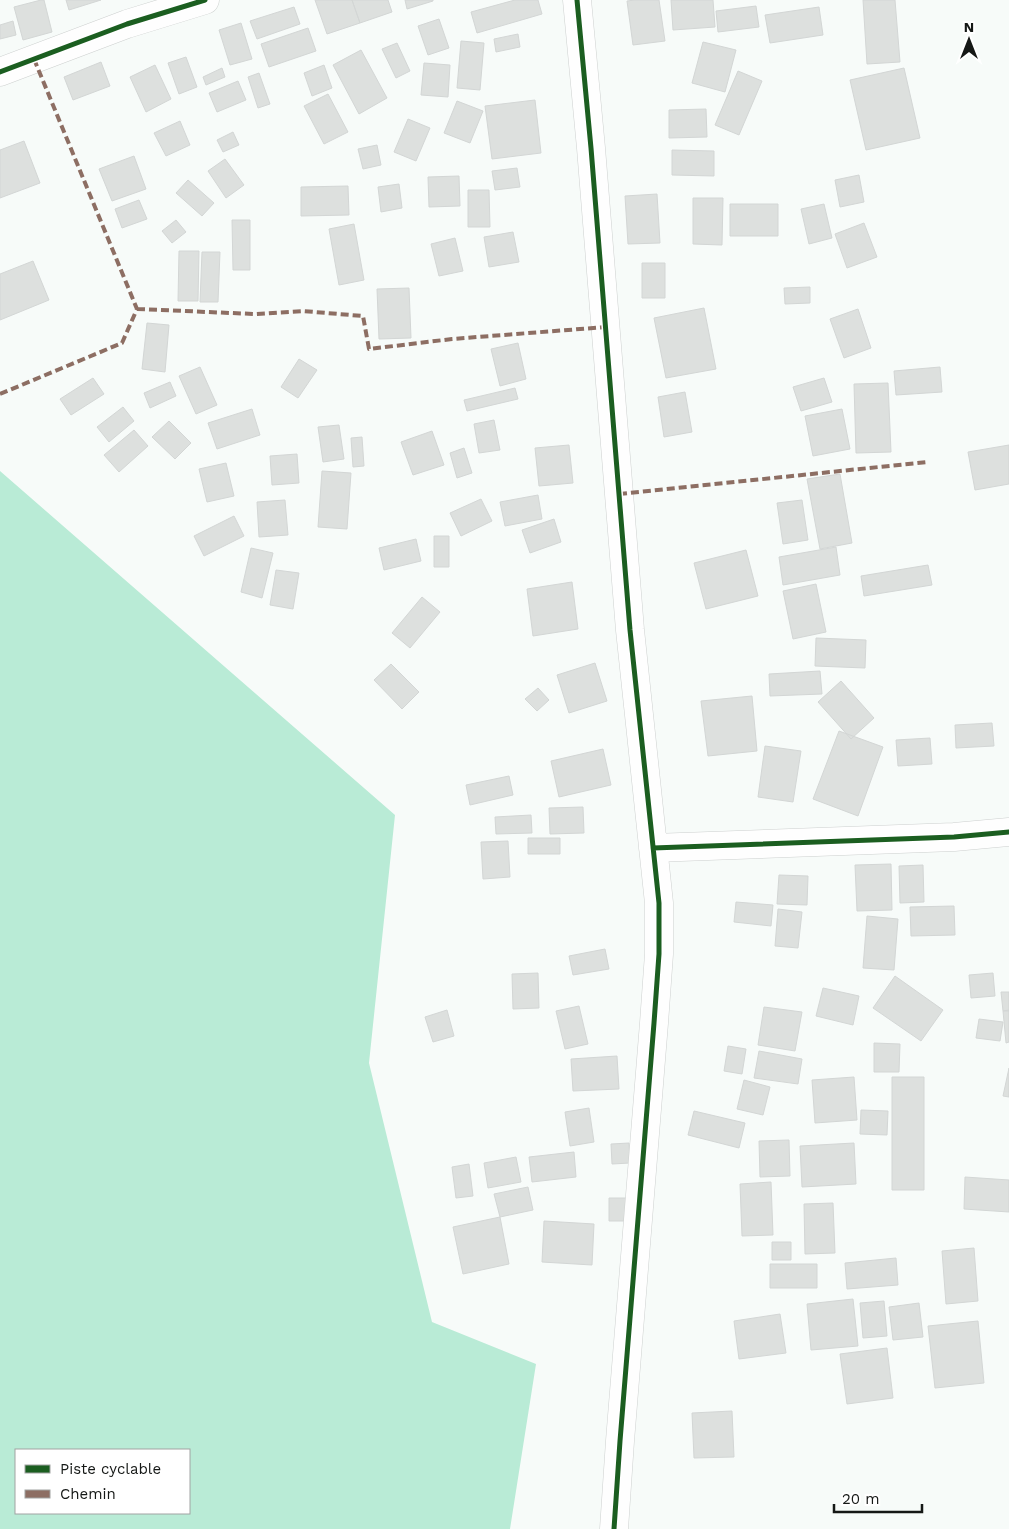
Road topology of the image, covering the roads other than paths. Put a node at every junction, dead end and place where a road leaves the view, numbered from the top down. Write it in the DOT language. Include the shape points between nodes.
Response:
graph roads {
  1 [pos="205,0"];
  2 [pos="577,0"];
  3 [pos="0,72"];
  4 [pos="1009,832"];
  5 [pos="653,848"];
  6 [pos="614,1529"];
  1 -- 3 [label="street" via="127,24"];
  2 -- 5 [label="street" via="630,630"];
  4 -- 5 [label="street" via="954,837"];
  5 -- 6 [label="street" via="659,903 659,954"];
}
